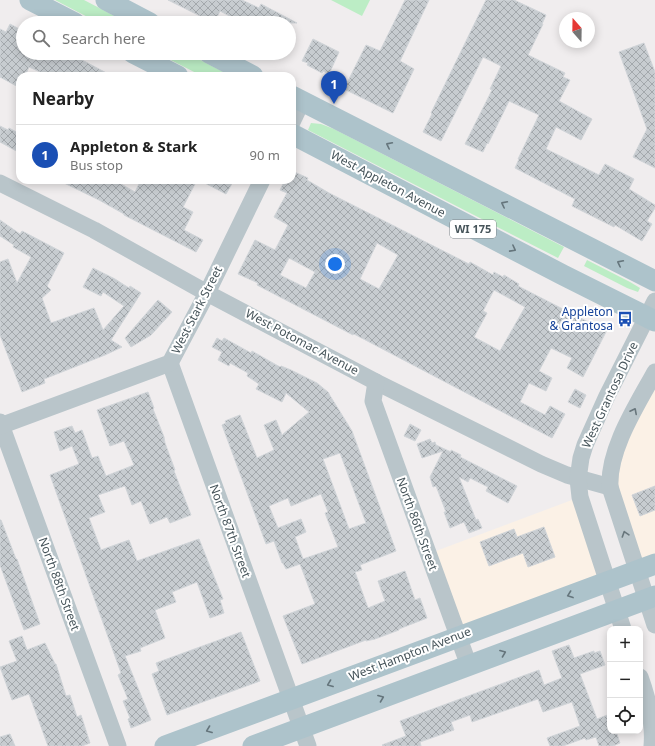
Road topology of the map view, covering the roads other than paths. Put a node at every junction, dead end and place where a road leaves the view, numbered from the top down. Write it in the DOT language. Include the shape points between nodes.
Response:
graph roads {
  1 [pos="30,0"];
  2 [pos="106,0"];
  3 [pos="61,16"];
  4 [pos="137,16"];
  5 [pos="147,60"];
  6 [pos="222,60"];
  7 [pos="170,72"];
  8 [pos="245,72"];
  9 [pos="297,99"];
  10 [pos="296,136"];
  11 [pos="0,183"];
  12 [pos="260,184"];
  13 [pos="655,281"];
  14 [pos="207,293"];
  15 [pos="652,313"];
  16 [pos="170,363"];
  17 [pos="655,372"];
  18 [pos="376,382"];
  19 [pos="0,425"];
  20 [pos="578,479"];
  21 [pos="610,488"];
  22 [pos="646,568"];
  23 [pos="607,581"];
  24 [pos="651,598"];
  25 [pos="619,619"];
  26 [pos="655,625"];
  27 [pos="458,636"];
  28 [pos="469,666"];
  29 [pos="643,686"];
  30 [pos="292,699"];
  31 [pos="306,737"];
  32 [pos="118,746"];
  33 [pos="165,746"];
  34 [pos="253,746"];
  35 [pos="652,746"];
  1 -- 3 [label="main road"];
  2 -- 4 [label="main road"];
  5 -- 7 [label="main road"];
  6 -- 8 [label="main road"];
  13 -- 9 [label="main road, one-way"];
  10 -- 15 [label="main road, West Appleton Avenue / WI 175, one-way" via="563,275"];
  11 -- 14 [label="street, West Potomac Avenue" via="94,230"];
  12 -- 14 [label="street, West Stark Street"];
  14 -- 16 [label="street, West Stark Street"];
  14 -- 18 [label="street, West Potomac Avenue"];
  15 -- 20 [label="street, West Grantosa Drive" via="607,396 581,458"];
  16 -- 19 [label="street, West Stark Street"];
  16 -- 30 [label="street, North 87th Street"];
  21 -- 17 [label="street, one-way" via="613,457"];
  18 -- 20 [label="street, West Potomac Avenue" via="541,464"];
  18 -- 27 [label="street, North 86th Street" via="373,401"];
  19 -- 32 [label="street, North 88th Street"];
  20 -- 21 [label="street, West Potomac Avenue"];
  20 -- 23 [label="street, West Grantosa Drive" via="580,497"];
  22 -- 21 [label="street, one-way"];
  22 -- 23 [label="main road, West Hampton Avenue"];
  22 -- 24 [label="street"];
  23 -- 25 [label="street, West Grantosa Drive"];
  23 -- 27 [label="main road, West Hampton Avenue, one-way"];
  24 -- 25 [label="main road"];
  24 -- 26 [label="street"];
  28 -- 25 [label="main road, one-way"];
  27 -- 28 [label="street, North 86th Street"];
  27 -- 30 [label="main road, West Hampton Avenue, one-way"];
  31 -- 28 [label="main road, one-way"];
  29 -- 35 [label="street" via="652,725"];
  30 -- 31 [label="street, North 87th Street"];
  30 -- 33 [label="main road, West Hampton Avenue, one-way"];
  31 -- 34 [label="main road"];
}
